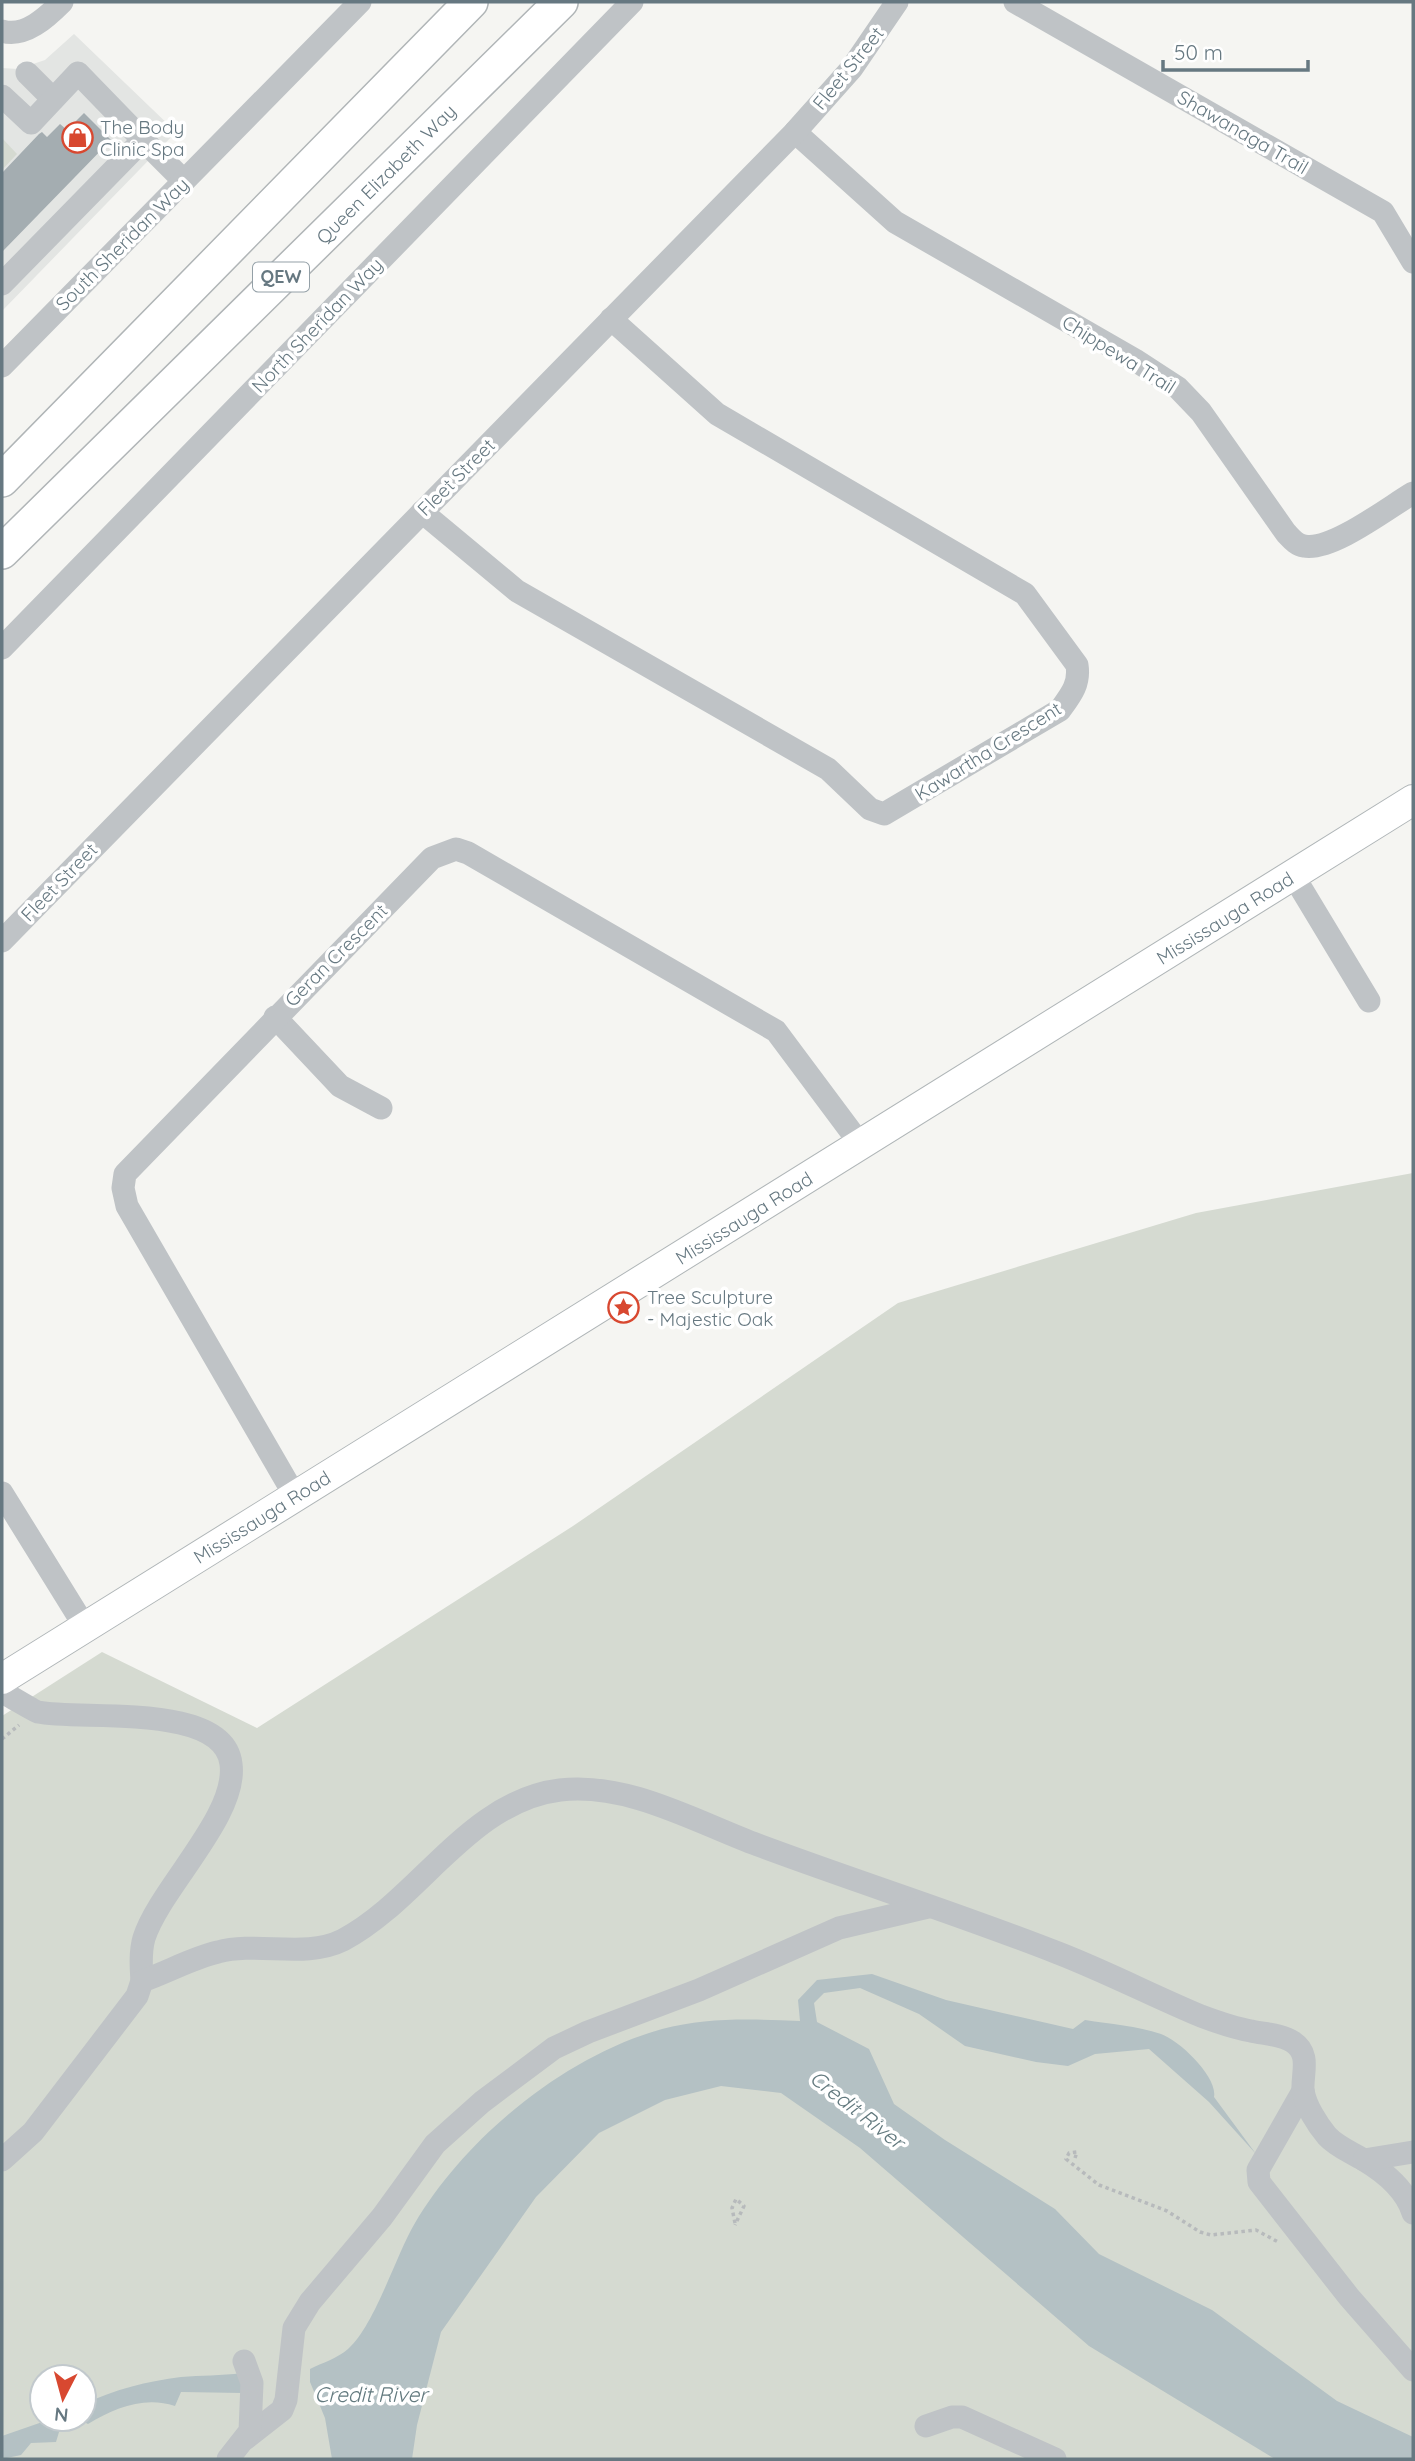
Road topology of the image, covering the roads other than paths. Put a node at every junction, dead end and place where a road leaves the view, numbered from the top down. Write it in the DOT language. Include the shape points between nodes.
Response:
graph roads {
  1 [pos="62,2"];
  2 [pos="360,2"];
  3 [pos="471,2"];
  4 [pos="561,2"];
  5 [pos="632,2"];
  6 [pos="897,2"];
  7 [pos="1015,2"];
  8 [pos="4,35"];
  9 [pos="27,73"];
  10 [pos="2,96"];
  11 [pos="53,99"];
  12 [pos="795,132"];
  13 [pos="144,140"];
  14 [pos="184,181"];
  15 [pos="1413,262"];
  16 [pos="2,284"];
  17 [pos="611,319"];
  18 [pos="2,366"];
  19 [pos="2,480"];
  20 [pos="1413,493"];
  21 [pos="422,512"];
  22 [pos="2,552"];
  23 [pos="2,648"];
  24 [pos="1413,800"];
  25 [pos="1293,876"];
  26 [pos="2,941"];
  27 [pos="1369,1001"];
  28 [pos="275,1017"];
  29 [pos="381,1108"];
  30 [pos="861,1145"];
  31 [pos="2,1493"];
  32 [pos="295,1496"];
  33 [pos="85,1627"];
  34 [pos="2,1679"];
  35 [pos="2,1692"];
  36 [pos="928,1907"];
  37 [pos="142,1981"];
  38 [pos="1303,2091"];
  39 [pos="1413,2152"];
  40 [pos="2,2160"];
  41 [pos="1364,2160"];
  42 [pos="1413,2213"];
  43 [pos="244,2361"];
  44 [pos="1413,2370"];
  45 [pos="926,2427"];
  46 [pos="246,2440"];
  47 [pos="228,2459"];
  48 [pos="1055,2459"];
  1 -- 8 [label="street" via="22,32"];
  2 -- 14 [label="street, South Sheridan Way"];
  3 -- 19 [label="highway, QEW"];
  4 -- 22 [label="highway, Queen Elizabeth Way / QEW"];
  5 -- 23 [label="street, North Sheridan Way"];
  6 -- 12 [label="street, Fleet Street" via="852,68"];
  7 -- 15 [label="street, Shawanaga Trail" via="1384,212"];
  9 -- 11 [label="street"];
  10 -- 11 [label="street" via="31,123"];
  11 -- 13 [label="street" via="78,73"];
  12 -- 17 [label="street, Fleet Street"];
  12 -- 20 [label="street, Chippewa Trail" via="895,222 1178,388 1202,412 1296,543 1305,547 1328,544"];
  13 -- 14 [label="street"];
  13 -- 16 [label="street"];
  14 -- 18 [label="street, South Sheridan Way"];
  17 -- 21 [label="street, Fleet Street"];
  17 -- 21 [label="street, Kawartha Crescent" via="717,414 1025,594 1077,665 1074,691 1060,710 884,814 870,809 828,769 517,591"];
  21 -- 26 [label="street, Fleet Street"];
  24 -- 25 [label="main road, Mississauga Road"];
  25 -- 27 [label="street"];
  25 -- 30 [label="main road, Mississauga Road"];
  28 -- 29 [label="street" via="340,1086"];
  28 -- 30 [label="street, Geran Crescent" via="432,858 456,849 776,1031"];
  28 -- 32 [label="street, Geran Crescent" via="136,1160 125,1174 123,1188 127,1206"];
  30 -- 32 [label="main road, Mississauga Road"];
  31 -- 33 [label="street"];
  32 -- 33 [label="main road, Mississauga Road"];
  33 -- 34 [label="main road, Mississauga Road"];
  35 -- 37 [label="street" via="36,1712 110,1715 182,1725 219,1739 228,1749 232,1779 222,1806 152,1918 143,1941"];
  36 -- 37 [label="street" via="633,1795 601,1788 559,1790 525,1799 495,1816 341,1941 313,1947 219,1951"];
  36 -- 38 [label="street" via="1057,1952 1202,2016 1296,2043 1303,2053"];
  36 -- 46 [label="street" via="839,1928 588,2032 554,2048 482,2102 435,2144 382,2217 310,2302 294,2328 282,2410"];
  37 -- 40 [label="street" via="137,1996 33,2132"];
  38 -- 41 [label="street" via="1328,2137"];
  38 -- 44 [label="street" via="1258,2170 1259,2182"];
  39 -- 41 [label="street"];
  41 -- 42 [label="street" via="1405,2195"];
  43 -- 46 [label="street" via="252,2383"];
  45 -- 48 [label="street" via="962,2417"];
  46 -- 47 [label="street"];
}
